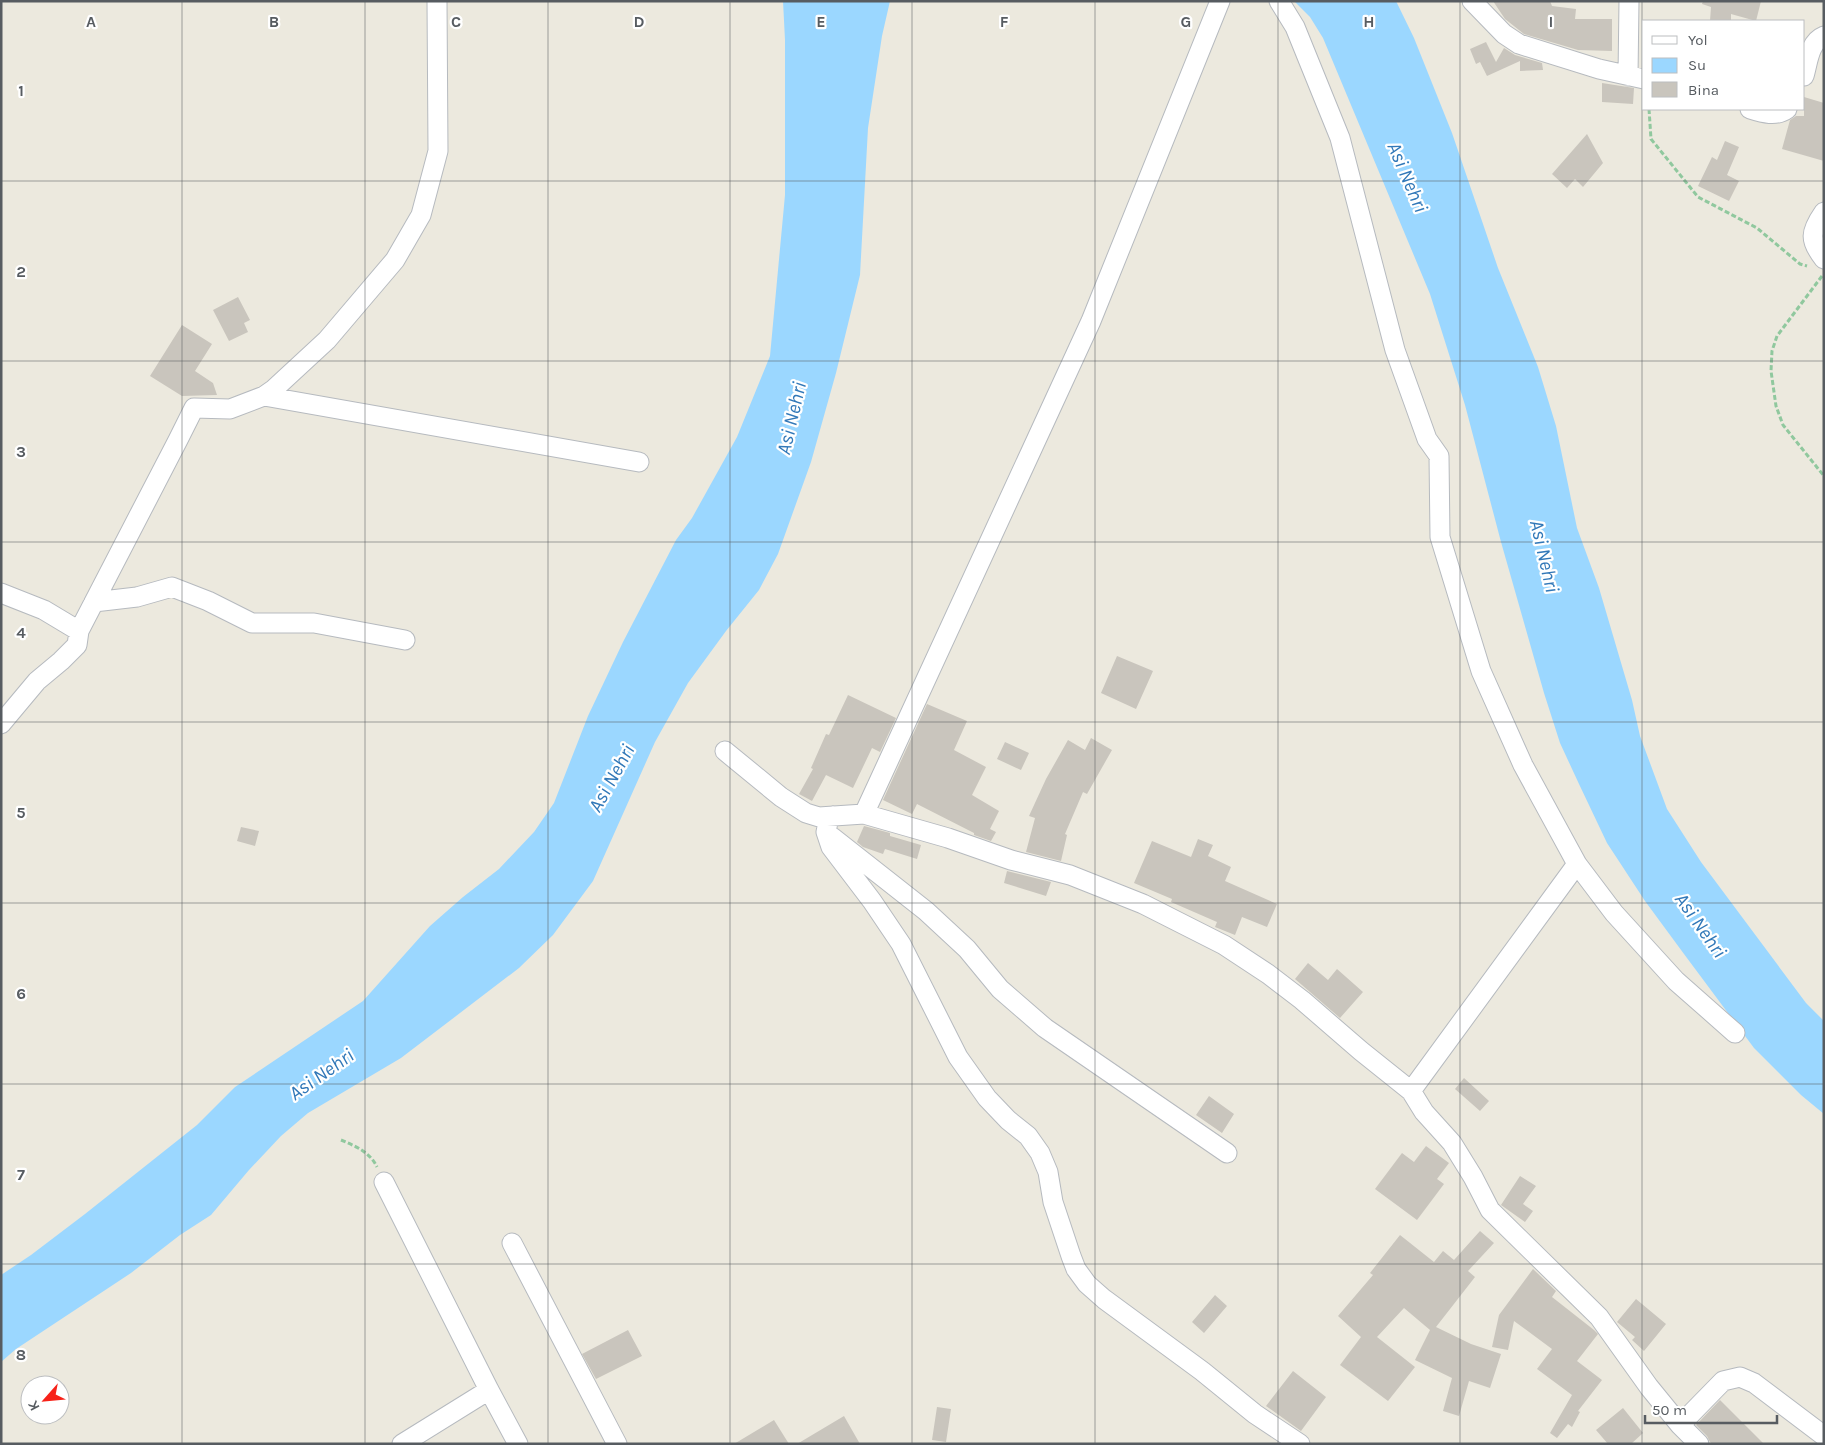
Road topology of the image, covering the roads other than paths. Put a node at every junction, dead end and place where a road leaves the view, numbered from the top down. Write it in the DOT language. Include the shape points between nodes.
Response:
graph roads {
  1 [pos="437,1"];
  2 [pos="1220,1"];
  3 [pos="1279,1"];
  4 [pos="1472,1"];
  5 [pos="1628,1"];
  6 [pos="1824,36"];
  7 [pos="1805,73"];
  8 [pos="1636,78"];
  9 [pos="1754,110"];
  10 [pos="1786,110"];
  11 [pos="1824,212"];
  12 [pos="1820,264"];
  13 [pos="264,396"];
  14 [pos="640,462"];
  15 [pos="1,593"];
  16 [pos="94,602"];
  17 [pos="79,631"];
  18 [pos="404,640"];
  19 [pos="1,724"];
  20 [pos="725,750"];
  21 [pos="864,814"];
  22 [pos="829,824"];
  23 [pos="1576,864"];
  24 [pos="1735,1033"];
  25 [pos="1411,1091"];
  26 [pos="1227,1153"];
  27 [pos="384,1182"];
  28 [pos="512,1244"];
  29 [pos="489,1390"];
  30 [pos="1824,1436"];
  31 [pos="1689,1437"];
  32 [pos="402,1444"];
  33 [pos="518,1444"];
  34 [pos="617,1444"];
  35 [pos="1300,1444"];
  1 -- 13 [label="street" via="438,151 421,215 395,260 327,340"];
  2 -- 21 [label="street" via="1092,321"];
  3 -- 23 [label="street" via="1294,27 1340,138 1395,350 1427,439 1439,456 1440,537 1481,671 1523,765"];
  4 -- 8 [label="street" via="1504,34 1519,44"];
  5 -- 8 [label="street"];
  6 -- 7 [label="street" via="1816,40"];
  9 -- 10 [label="street" via="1778,114"];
  11 -- 12 [label="street" via="1815,224 1812,237"];
  13 -- 14 [label="street"];
  13 -- 16 [label="street" via="230,409 194,408"];
  15 -- 17 [label="street" via="44,610"];
  16 -- 17 [label="street"];
  16 -- 18 [label="street" via="172,587 252,623 314,623"];
  17 -- 19 [label="street" via="77,645 37,680"];
  20 -- 22 [label="street" via="781,797"];
  21 -- 22 [label="street"];
  21 -- 25 [label="street" via="1070,875 1143,904 1224,945 1275,979"];
  22 -- 26 [label="street" via="967,948 1000,989 1045,1028"];
  22 -- 35 [label="street" via="831,847 901,944 958,1057 987,1098 1028,1136 1040,1153 1071,1256 1087,1284 1255,1414"];
  23 -- 24 [label="street" via="1614,913 1676,981"];
  23 -- 25 [label="street"];
  25 -- 31 [label="street" via="1424,1112 1452,1144 1490,1210 1599,1317"];
  27 -- 29 [label="street"];
  28 -- 34 [label="street"];
  29 -- 32 [label="street"];
  29 -- 33 [label="street"];
  30 -- 31 [label="street" via="1740,1377 1723,1381"];
}
